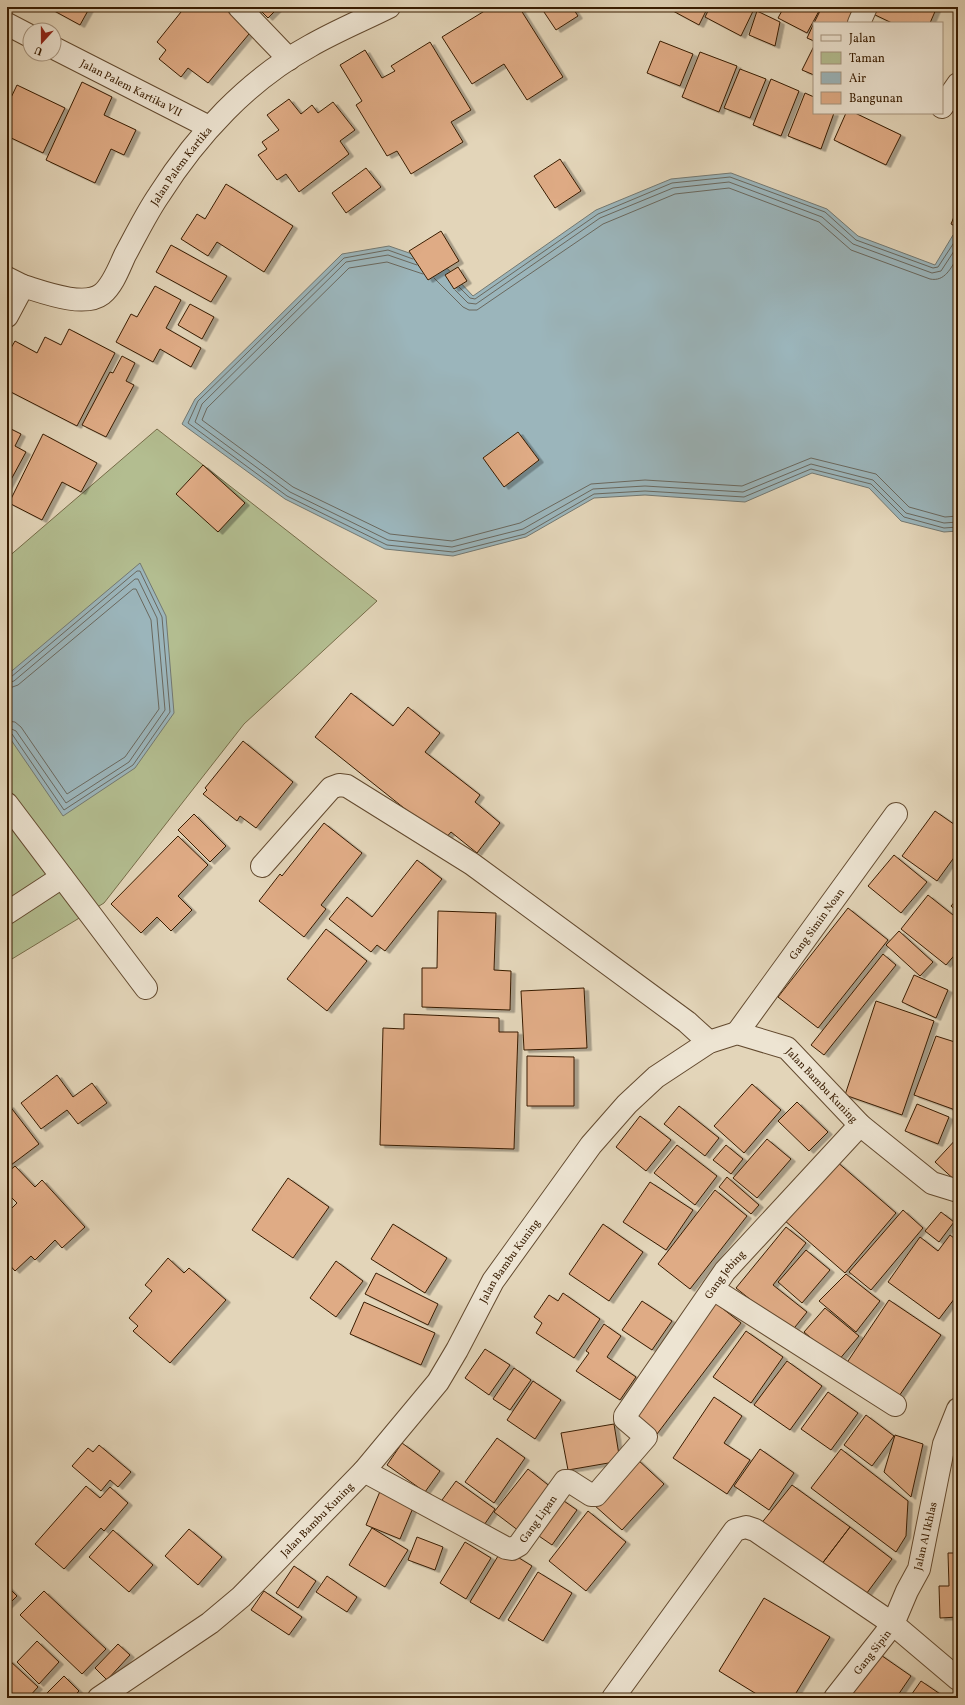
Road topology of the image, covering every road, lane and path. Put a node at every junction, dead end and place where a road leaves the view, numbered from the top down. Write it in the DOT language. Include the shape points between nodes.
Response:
graph roads {
  1 [pos="239,7"];
  2 [pos="389,7"];
  3 [pos="866,7"];
  4 [pos="859,22"];
  5 [pos="7,24"];
  6 [pos="22,32"];
  7 [pos="62,52"];
  8 [pos="289,59"];
  9 [pos="958,84"];
  10 [pos="943,106"];
  11 [pos="209,127"];
  12 [pos="15,282"];
  13 [pos="7,316"];
  14 [pos="7,804"];
  15 [pos="896,814"];
  16 [pos="262,866"];
  17 [pos="62,877"];
  18 [pos="7,913"];
  19 [pos="146,988"];
  20 [pos="737,1033"];
  21 [pos="709,1042"];
  22 [pos="860,1125"];
  23 [pos="958,1191"];
  24 [pos="713,1289"];
  25 [pos="895,1405"];
  26 [pos="958,1409"];
  27 [pos="644,1435"];
  28 [pos="364,1471"];
  29 [pos="894,1624"];
  30 [pos="958,1679"];
  31 [pos="99,1698"];
  32 [pos="613,1698"];
  33 [pos="835,1698"];
  1 -- 8 [label="street"];
  2 -- 8 [label="street, Jalan Palem Kartika"];
  3 -- 4 [label="street"];
  5 -- 6 [label="street"];
  7 -- 11 [label="street, Jalan Palem Kartika VII"];
  8 -- 11 [label="street, Jalan Palem Kartika" via="248,90"];
  9 -- 10 [label="street"];
  11 -- 12 [label="street, Jalan Palem Kartika" via="167,182 147,214 113,280 102,294 89,300 72,299"];
  12 -- 13 [label="street, Jalan Palem Kartika"];
  14 -- 17 [label="street"];
  15 -- 20 [label="street, Gang Simin Noan"];
  16 -- 21 [label="street" via="331,788 347,786 472,864 688,1022"];
  17 -- 18 [label="street"];
  17 -- 19 [label="street"];
  20 -- 21 [label="street, Jalan Bambu Kuning"];
  20 -- 22 [label="street, Jalan Bambu Kuning" via="787,1048"];
  21 -- 28 [label="street, Jalan Bambu Kuning" via="656,1077 627,1104 591,1145 493,1280 438,1382"];
  22 -- 23 [label="street, Jalan Bambu Kuning" via="932,1183"];
  22 -- 24 [label="street, Gang Jebing" via="725,1271"];
  24 -- 25 [label="street"];
  24 -- 27 [label="street, Gang Jebing" via="625,1416"];
  26 -- 29 [label="street, Jalan Al Ikhlas" via="944,1444 919,1569"];
  27 -- 28 [label="street, Gang Lipan" via="645,1438 596,1495 591,1495 565,1481 519,1545 512,1549"];
  28 -- 31 [label="street, Jalan Bambu Kuning" via="241,1597 210,1623"];
  29 -- 30 [label="street"];
  29 -- 32 [label="street" via="755,1530 740,1528 735,1530"];
  29 -- 33 [label="street, Gang Sipin"];
}
